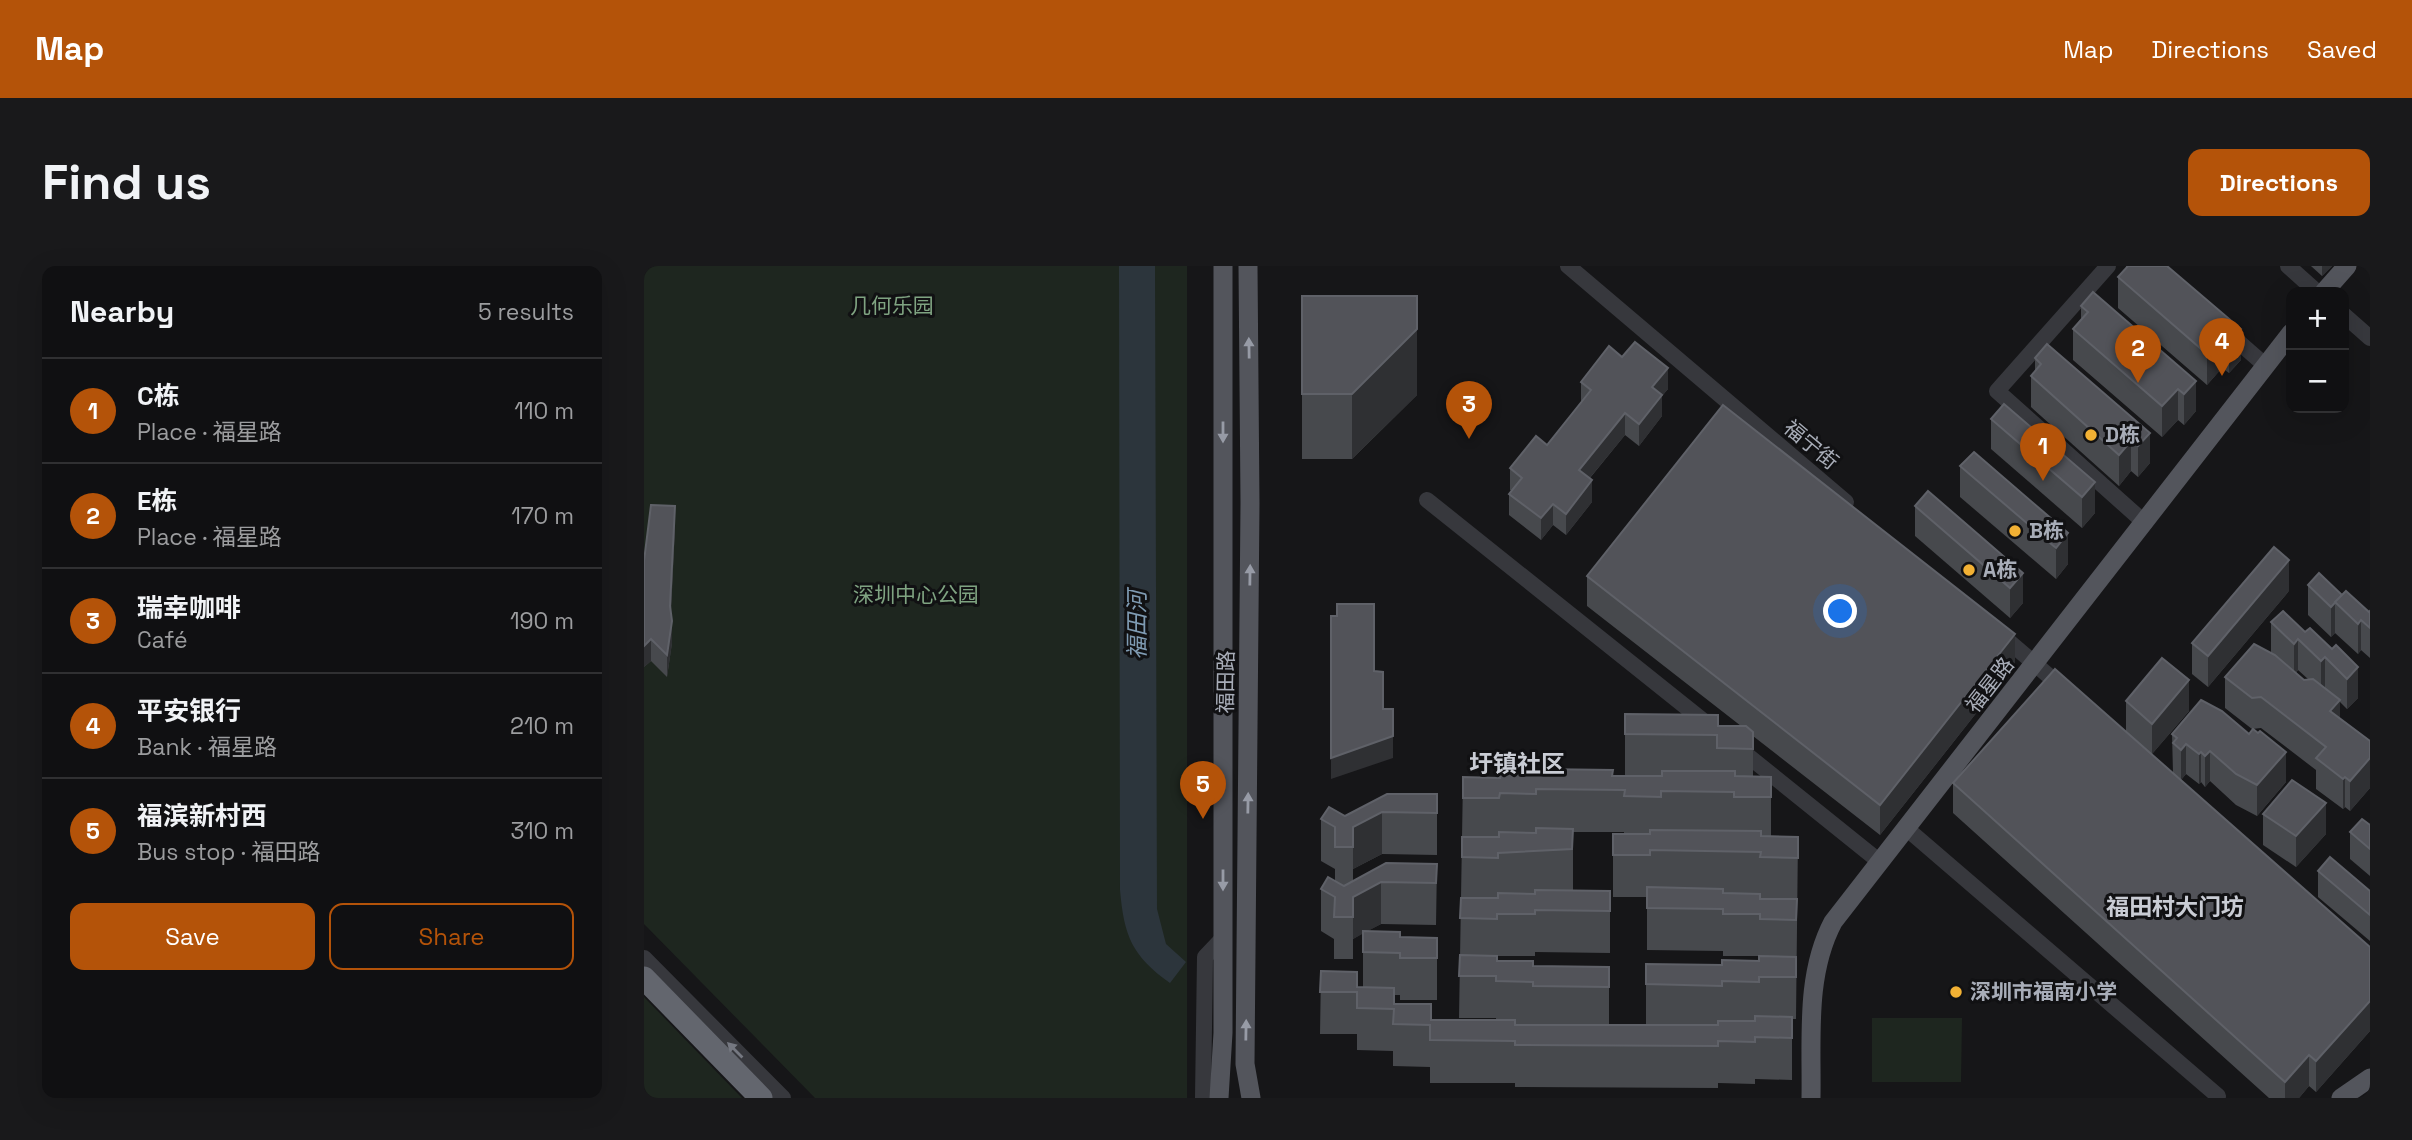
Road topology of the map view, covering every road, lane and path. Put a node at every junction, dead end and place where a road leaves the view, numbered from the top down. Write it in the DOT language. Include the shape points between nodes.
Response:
graph roads {
  1 [pos="1223,266"];
  2 [pos="1248,266"];
  3 [pos="1568,266"];
  4 [pos="2108,266"];
  5 [pos="2288,266"];
  6 [pos="2347,266"];
  7 [pos="2311,287"];
  8 [pos="2329,287"];
  9 [pos="2349,319"];
  10 [pos="2214,320"];
  11 [pos="2370,338"];
  12 [pos="2286,340"];
  13 [pos="2266,366"];
  14 [pos="1427,500"];
  15 [pos="1855,510"];
  16 [pos="2145,523"];
  17 [pos="1983,619"];
  18 [pos="2036,664"];
  19 [pos="2077,701"];
  20 [pos="1906,828"];
  21 [pos="1880,862"];
  22 [pos="1223,938"];
  23 [pos="644,958"];
  24 [pos="644,978"];
  25 [pos="2370,1078"];
  26 [pos="2218,1096"];
  27 [pos="761,1098"];
  28 [pos="783,1098"];
  29 [pos="1203,1098"];
  30 [pos="1219,1098"];
  31 [pos="1251,1098"];
  32 [pos="1811,1098"];
  33 [pos="2341,1098"];
  1 -- 22 [label="main road, 福田路, one-way"];
  31 -- 2 [label="main road, 福田路, one-way" via="1245,1064"];
  3 -- 15 [label="street, 福宁街"];
  4 -- 16 [label="street" via="1997,391"];
  5 -- 7 [label="street"];
  6 -- 8 [label="main road"];
  9 -- 11 [label="street"];
  10 -- 13 [label="street"];
  12 -- 13 [label="main road, 福星路"];
  13 -- 16 [label="main road, 福星路"];
  14 -- 21 [label="street"];
  16 -- 18 [label="main road, 福星路"];
  17 -- 18 [label="street"];
  18 -- 19 [label="street"];
  18 -- 20 [label="main road, 福星路"];
  20 -- 21 [label="main road, 福星路"];
  20 -- 26 [label="street"];
  21 -- 32 [label="main road, 福星路" via="1833,922 1817,961"];
  22 -- 29 [label="street" via="1205,957"];
  22 -- 30 [label="main road, 福田路"];
  28 -- 23 [label="street, one-way"];
  24 -- 27 [label="highway"];
  25 -- 33 [label="main road"];
}
